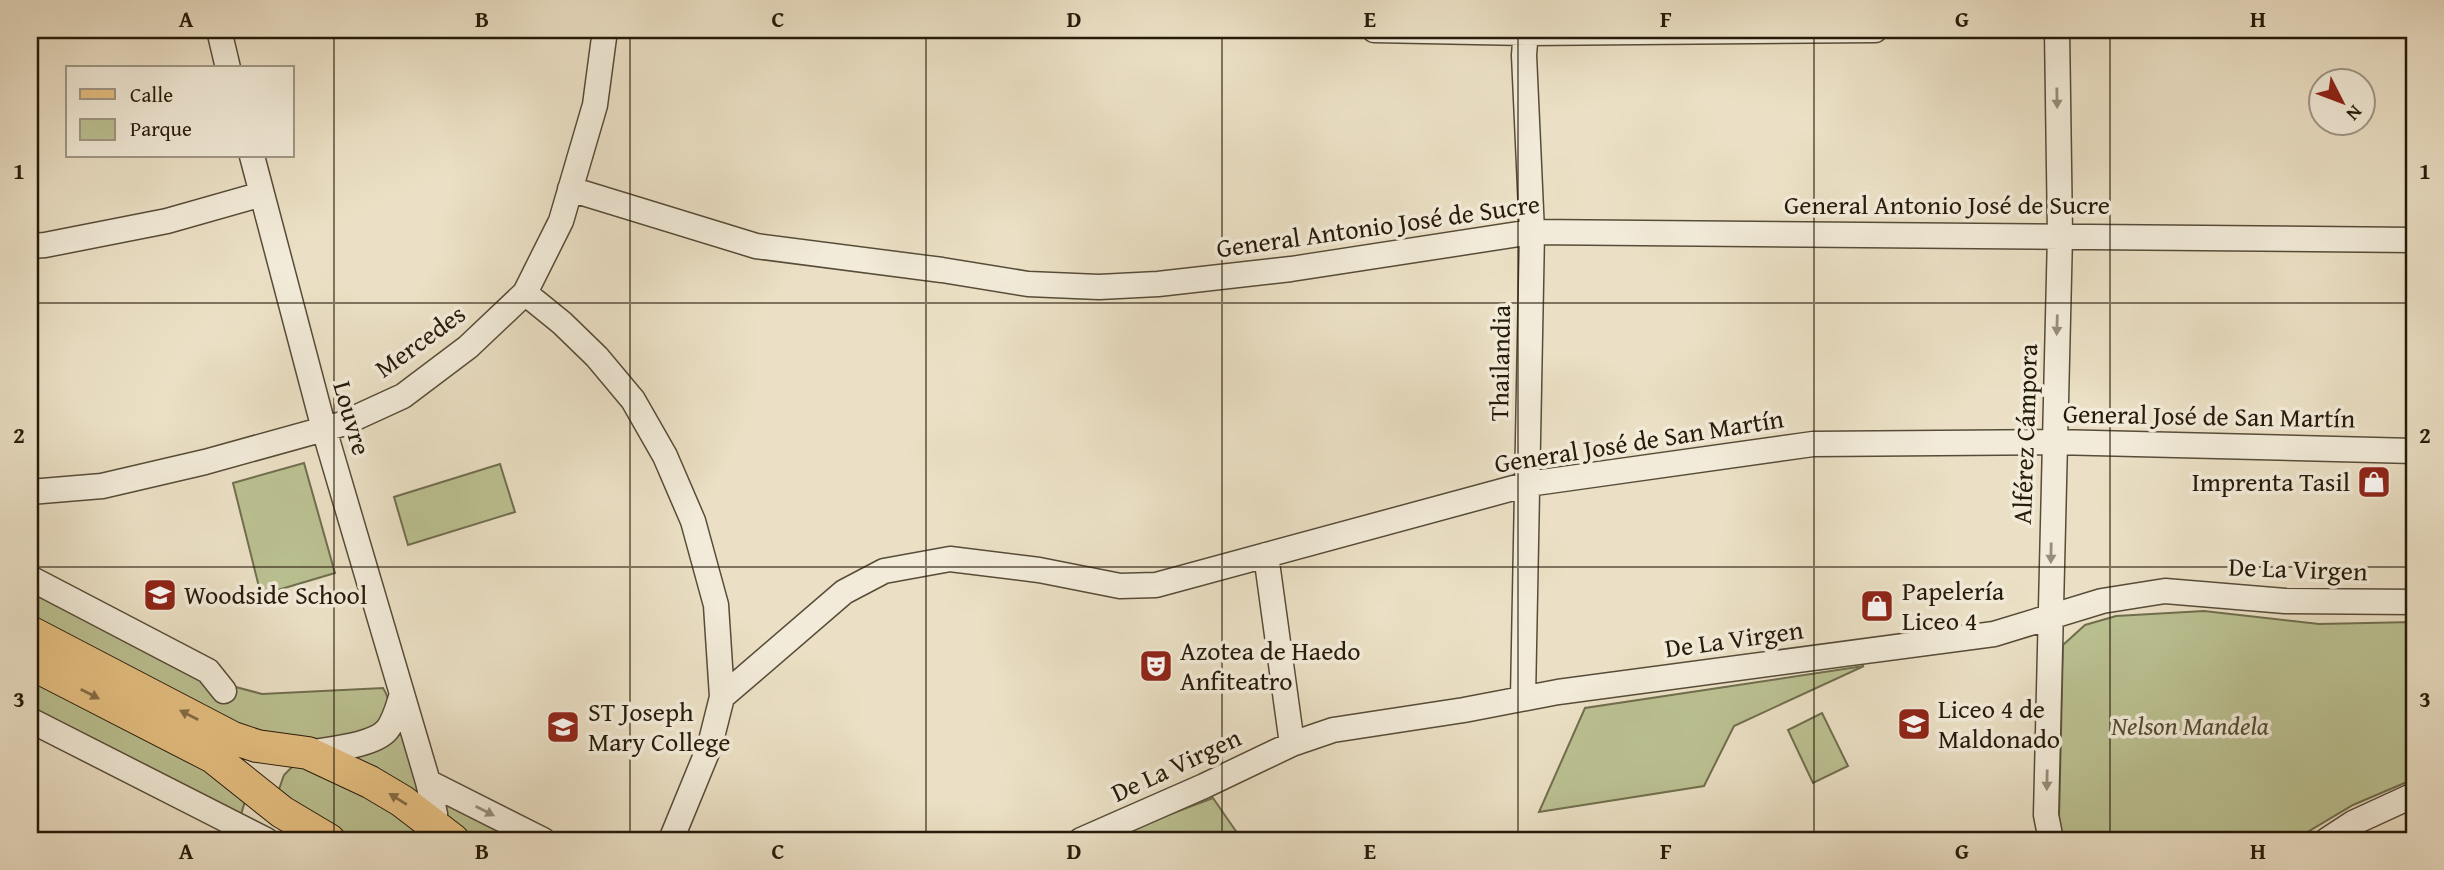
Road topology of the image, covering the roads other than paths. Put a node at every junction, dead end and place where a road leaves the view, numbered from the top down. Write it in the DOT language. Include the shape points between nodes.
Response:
graph roads {
  1 [pos="219,30"];
  2 [pos="605,30"];
  3 [pos="1374,30"];
  4 [pos="1875,30"];
  5 [pos="2057,30"];
  6 [pos="1527,32"];
  7 [pos="228,66"];
  8 [pos="253,158"];
  9 [pos="570,190"];
  10 [pos="262,194"];
  11 [pos="1532,232"];
  12 [pos="2060,235"];
  13 [pos="2414,240"];
  14 [pos="30,246"];
  15 [pos="525,293"];
  16 [pos="324,429"];
  17 [pos="2053,442"];
  18 [pos="2414,451"];
  19 [pos="1528,484"];
  20 [pos="30,492"];
  21 [pos="1266,555"];
  22 [pos="30,578"];
  23 [pos="2414,602"];
  24 [pos="2050,617"];
  25 [pos="30,632"];
  26 [pos="30,663"];
  27 [pos="224,691"];
  28 [pos="402,694"];
  29 [pos="722,697"];
  30 [pos="1523,698"];
  31 [pos="30,720"];
  32 [pos="1292,744"];
  33 [pos="308,754"];
  34 [pos="428,782"];
  35 [pos="262,794"];
  36 [pos="2414,795"];
  37 [pos="440,835"];
  38 [pos="250,837"];
  39 [pos="329,840"];
  40 [pos="543,840"];
  41 [pos="671,840"];
  42 [pos="1081,840"];
  43 [pos="2051,840"];
  44 [pos="2327,840"];
  1 -- 7 [label="street"];
  2 -- 9 [label="street, Mercedes" via="595,105"];
  3 -- 6 [label="street"];
  4 -- 6 [label="street"];
  5 -- 12 [label="street, Alférez Cámpora, one-way"];
  6 -- 11 [label="street, Thailandia" via="1524,55"];
  8 -- 10 [label="street, Louvre"];
  9 -- 11 [label="street, General Antonio José de Sucre" via="756,246 1028,284 1158,284 1291,270"];
  9 -- 15 [label="street, Mercedes" via="561,221"];
  10 -- 14 [label="street" via="167,221"];
  10 -- 16 [label="street, Louvre"];
  11 -- 12 [label="street, General Antonio José de Sucre"];
  11 -- 19 [label="street, Thailandia"];
  12 -- 13 [label="street, General Antonio José de Sucre"];
  12 -- 17 [label="street, Alférez Cámpora, one-way"];
  15 -- 16 [label="street, Mercedes" via="468,347 403,396"];
  15 -- 29 [label="street" via="597,357 633,400 665,456 693,521 716,605"];
  16 -- 20 [label="street, Mercedes" via="102,486"];
  16 -- 28 [label="street, Louvre"];
  17 -- 18 [label="street, General José de San Martín"];
  17 -- 19 [label="street, General José de San Martín" via="1813,444"];
  17 -- 24 [label="street, Alférez Cámpora, one-way"];
  19 -- 21 [label="street, General José de San Martín"];
  19 -- 30 [label="street, Thailandia"];
  21 -- 29 [label="street, General José de San Martín" via="1144,586 950,559 884,570 844,593"];
  21 -- 32 [label="street"];
  22 -- 27 [label="street" via="208,671"];
  23 -- 24 [label="street, De La Virgen" via="2285,601 2165,591 2102,601"];
  24 -- 30 [label="street, De La Virgen" via="1994,634"];
  24 -- 43 [label="street, Alférez Cámpora, one-way" via="2046,815"];
  33 -- 25 [label="main road, one-way" via="233,738"];
  26 -- 35 [label="main road, one-way" via="214,757"];
  28 -- 33 [label="street" via="386,731"];
  28 -- 34 [label="street, Louvre"];
  29 -- 41 [label="street" via="710,746"];
  30 -- 32 [label="street, De La Virgen" via="1333,730"];
  31 -- 38 [label="street"];
  32 -- 42 [label="street, De La Virgen"];
  33 -- 35 [label="main road" via="288,758 278,766"];
  37 -- 33 [label="main road, one-way" via="391,794"];
  34 -- 37 [label="street, Louvre"];
  34 -- 40 [label="street, one-way"];
  35 -- 38 [label="street"];
  35 -- 39 [label="main road" via="282,812"];
  36 -- 44 [label="street"];
}
